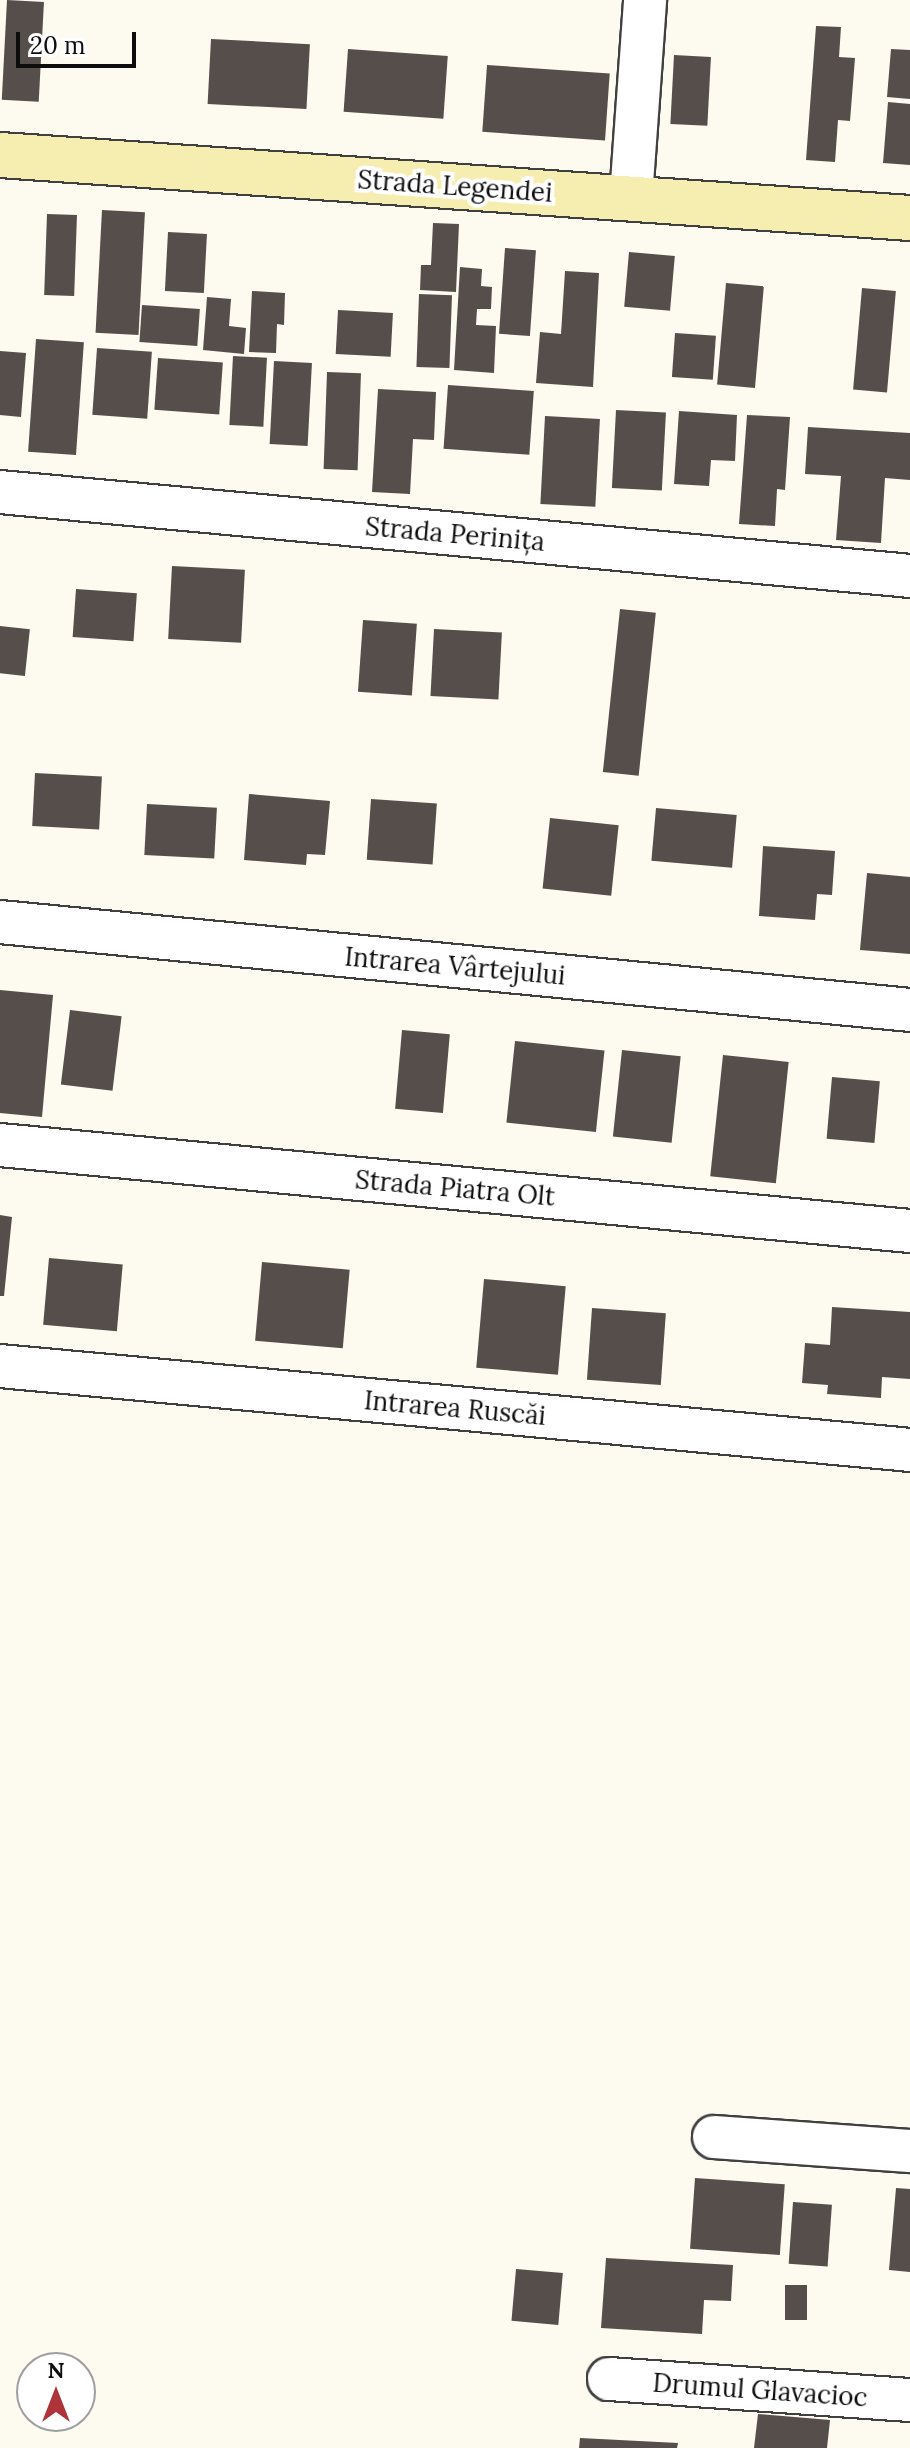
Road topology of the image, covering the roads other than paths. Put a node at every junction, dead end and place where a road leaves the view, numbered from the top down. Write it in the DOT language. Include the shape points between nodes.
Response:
graph roads {
  1 [pos="645,0"];
  2 [pos="0,155"];
  3 [pos="631,197"];
  4 [pos="910,218"];
  5 [pos="0,492"];
  6 [pos="910,576"];
  7 [pos="0,922"];
  8 [pos="910,1010"];
  9 [pos="0,1145"];
  10 [pos="910,1231"];
  11 [pos="0,1366"];
  12 [pos="910,1450"];
  13 [pos="714,2137"];
  14 [pos="910,2151"];
  15 [pos="609,2379"];
  16 [pos="910,2400"];
  1 -- 3 [label="street"];
  2 -- 3 [label="street, Strada Legendei"];
  3 -- 4 [label="street, Strada Legendei"];
  5 -- 6 [label="street, Strada Perinița"];
  7 -- 8 [label="street, Intrarea Vârtejului"];
  9 -- 10 [label="street, Strada Piatra Olt"];
  11 -- 12 [label="street, Intrarea Ruscăi"];
  13 -- 14 [label="street"];
  15 -- 16 [label="street, Drumul Glavacioc"];
}
